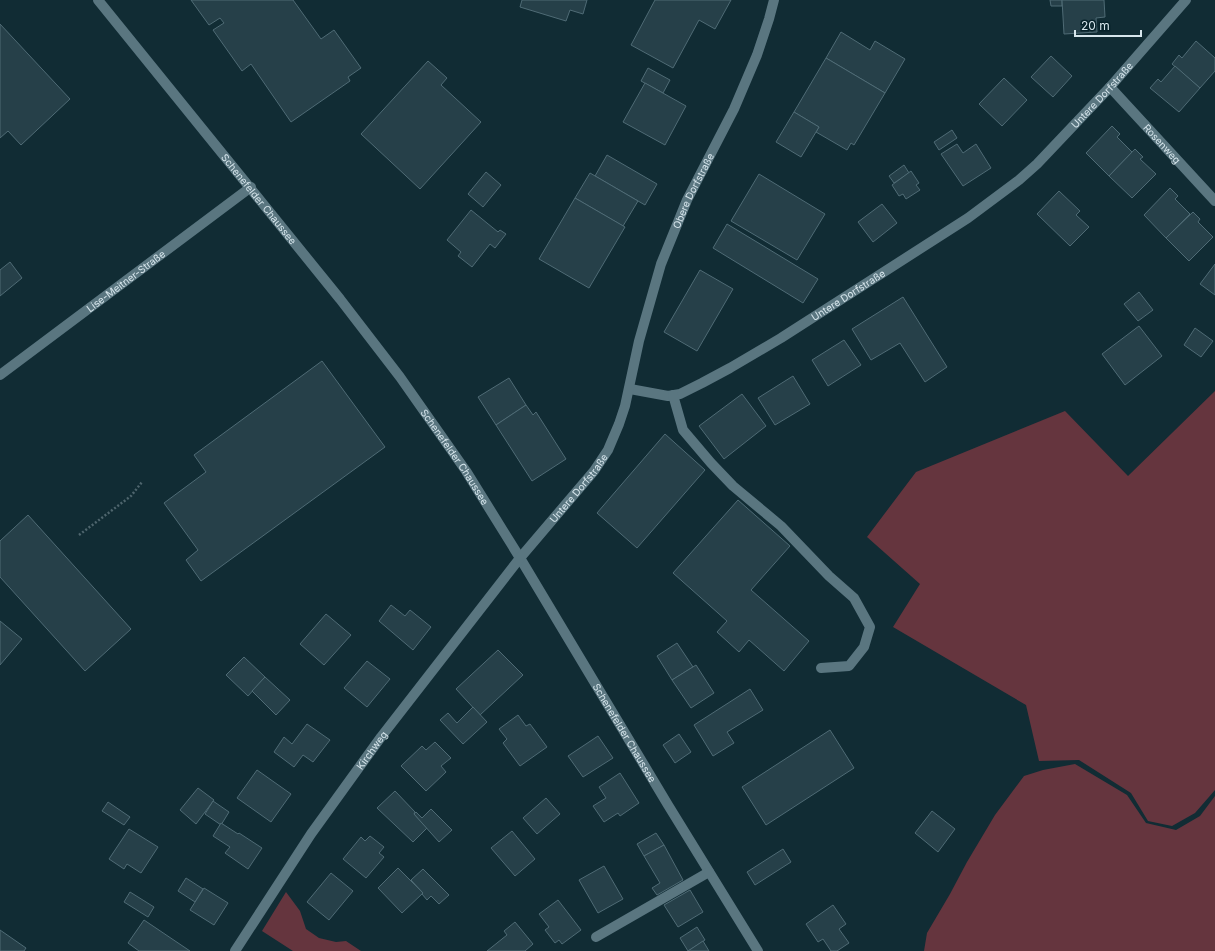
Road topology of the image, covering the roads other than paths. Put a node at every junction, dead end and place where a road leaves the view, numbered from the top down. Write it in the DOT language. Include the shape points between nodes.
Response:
graph roads {
  1 [pos="98,0"];
  2 [pos="774,0"];
  3 [pos="1186,0"];
  4 [pos="1110,87"];
  5 [pos="251,187"];
  6 [pos="1215,201"];
  7 [pos="1,372"];
  8 [pos="630,389"];
  9 [pos="673,395"];
  10 [pos="520,558"];
  11 [pos="821,668"];
  12 [pos="709,872"];
  13 [pos="596,937"];
  14 [pos="235,951"];
  15 [pos="758,951"];
  1 -- 5 [label="street, Schenefelder Chaussee"];
  2 -- 8 [label="street, Obere Dorfstraße" via="757,55 734,109 687,200 661,264 639,341"];
  3 -- 4 [label="street, Untere Dorfstraße"];
  4 -- 6 [label="street, Rosenweg"];
  4 -- 9 [label="street, Untere Dorfstraße" via="1037,164 968,218 736,365"];
  5 -- 7 [label="street, Lise-Meitner-Straße"];
  5 -- 10 [label="street, Schenefelder Chaussee" via="400,377 466,471"];
  8 -- 9 [label="street, Untere Dorfstraße"];
  8 -- 10 [label="street, Untere Dorfstraße" via="615,435 601,461"];
  9 -- 11 [label="street" via="683,430 733,486 781,526 854,598 870,627 864,647 849,666"];
  10 -- 12 [label="street, Schenefelder Chaussee"];
  10 -- 14 [label="street, Kirchweg" via="341,791"];
  12 -- 13 [label="street"];
  12 -- 15 [label="street, Schenefelder Chaussee"];
}
